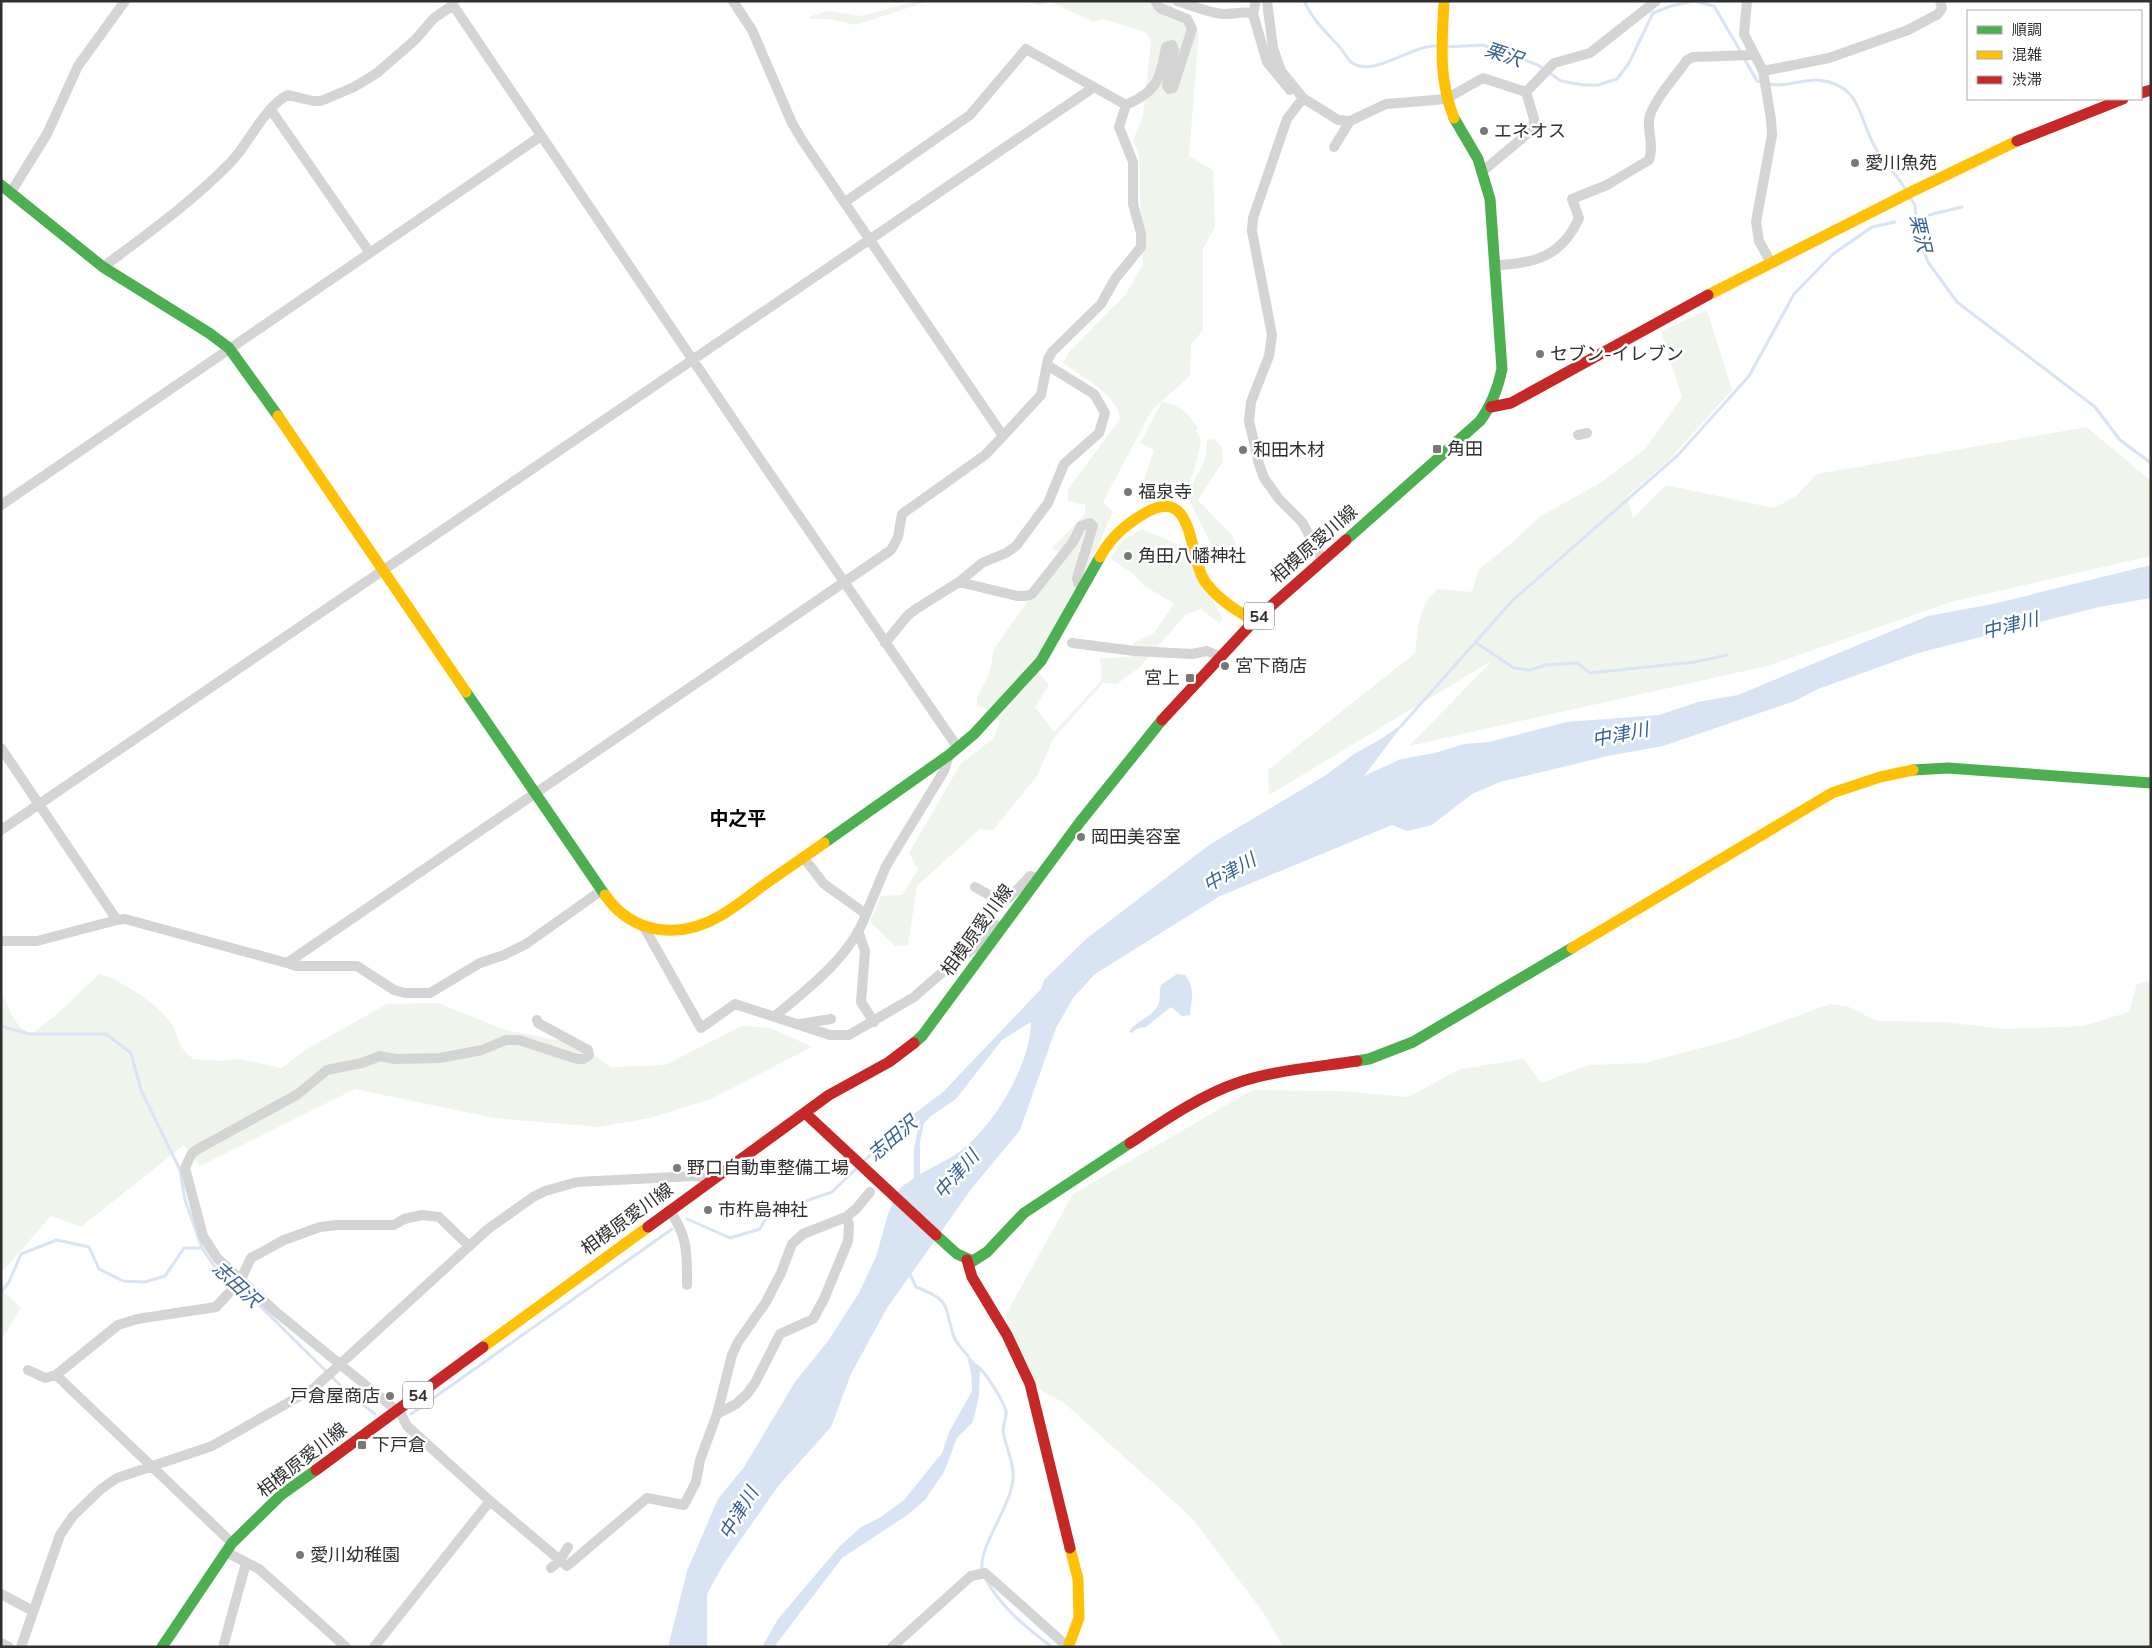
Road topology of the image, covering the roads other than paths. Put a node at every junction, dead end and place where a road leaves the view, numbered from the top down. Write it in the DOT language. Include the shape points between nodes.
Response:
graph roads {
  1 [pos="125,1"];
  2 [pos="733,1"];
  3 [pos="1155,1"];
  4 [pos="1177,1"];
  5 [pos="1256,1"];
  6 [pos="1266,1"];
  7 [pos="1444,1"];
  8 [pos="1656,1"];
  9 [pos="1747,1"];
  10 [pos="1940,1"];
  11 [pos="456,3"];
  12 [pos="1253,14"];
  13 [pos="1752,55"];
  14 [pos="1763,73"];
  15 [pos="1094,87"];
  16 [pos="1526,92"];
  17 [pos="1301,95"];
  18 [pos="1446,99"];
  19 [pos="2120,100"];
  20 [pos="1126,105"];
  21 [pos="271,110"];
  22 [pos="1350,121"];
  23 [pos="542,136"];
  24 [pos="1334,147"];
  25 [pos="1483,171"];
  26 [pos="1,184"];
  27 [pos="11,192"];
  28 [pos="844,202"];
  29 [pos="870,239"];
  30 [pos="370,253"];
  31 [pos="1770,263"];
  32 [pos="1495,265"];
  33 [pos="103,267"];
  34 [pos="229,348"];
  35 [pos="692,360"];
  36 [pos="1047,365"];
  37 [pos="1491,407"];
  38 [pos="1003,436"];
  39 [pos="1,505"];
  40 [pos="1322,561"];
  41 [pos="384,571"];
  42 [pos="844,582"];
  43 [pos="959,582"];
  44 [pos="1083,585"];
  45 [pos="1254,620"];
  46 [pos="886,643"];
  47 [pos="1072,643"];
  48 [pos="1219,656"];
  49 [pos="1,748"];
  50 [pos="954,751"];
  51 [pos="2151,783"];
  52 [pos="535,794"];
  53 [pos="40,804"];
  54 [pos="1,830"];
  55 [pos="804,858"];
  56 [pos="1037,879"];
  57 [pos="975,886"];
  58 [pos="602,890"];
  59 [pos="1003,903"];
  60 [pos="866,914"];
  61 [pos="117,920"];
  62 [pos="644,927"];
  63 [pos="1002,927"];
  64 [pos="858,930"];
  65 [pos="966,936"];
  66 [pos="1,941"];
  67 [pos="287,963"];
  68 [pos="775,1016"];
  69 [pos="831,1019"];
  70 [pos="537,1020"];
  71 [pos="874,1022"];
  72 [pos="800,1024"];
  73 [pos="805,1113"];
  74 [pos="711,1180"];
  75 [pos="870,1192"];
  76 [pos="669,1210"];
  77 [pos="846,1217"];
  78 [pos="470,1246"];
  79 [pos="962,1257"];
  80 [pos="240,1280"];
  81 [pos="687,1285"];
  82 [pos="337,1367"];
  83 [pos="28,1370"];
  84 [pos="56,1375"];
  85 [pos="395,1411"];
  86 [pos="717,1414"];
  87 [pos="150,1466"];
  88 [pos="490,1501"];
  89 [pos="229,1547"];
  90 [pos="568,1547"];
  91 [pos="560,1560"];
  92 [pos="246,1562"];
  93 [pos="552,1568"];
  94 [pos="1,1594"];
  95 [pos="33,1611"];
  96 [pos="1,1643"];
  97 [pos="1069,1646"];
  98 [pos="9,1647"];
  99 [pos="22,1647"];
  100 [pos="162,1647"];
  101 [pos="223,1647"];
  102 [pos="346,1647"];
  103 [pos="374,1647"];
  104 [pos="892,1647"];
  1 -- 27 [label="street" via="78,66 47,134"];
  2 -- 28 [label="street" via="752,30 792,123"];
  3 -- 20 [label="street" via="1160,8 1187,19 1192,29 1173,88 1167,86 1174,50 1169,45 1155,86"];
  4 -- 12 [label="street" via="1212,12"];
  5 -- 12 [label="street"];
  6 -- 17 [label="street" via="1278,66"];
  7 -- 18 [label="street, 相模原愛川線 / 54" via="1441,52"];
  8 -- 16 [label="street" via="1590,53 1554,62"];
  9 -- 13 [label="street" via="1744,34"];
  10 -- 14 [label="street" via="1942,8 1938,14 1908,30 1829,58"];
  11 -- 21 [label="street" via="434,18 415,40 377,73 354,87 322,101 288,95 277,101"];
  11 -- 23 [label="street"];
  12 -- 17 [label="street" via="1267,62 1288,89"];
  13 -- 14 [label="street"];
  13 -- 32 [label="street" via="1693,57 1687,60 1653,109 1649,120 1652,150 1649,160 1607,185 1572,200 1579,218 1554,252 1527,262"];
  14 -- 31 [label="street" via="1772,135 1756,231"];
  15 -- 20 [label="street"];
  15 -- 28 [label="street" via="1026,49 970,115"];
  15 -- 29 [label="street"];
  16 -- 18 [label="street" via="1483,78"];
  16 -- 25 [label="street" via="1534,119 1533,129"];
  17 -- 22 [label="street" via="1334,119"];
  17 -- 40 [label="street" via="1287,119 1253,218 1252,231 1272,335 1269,356 1251,402 1249,421 1264,478 1302,522"];
  18 -- 22 [label="street" via="1386,104"];
  18 -- 25 [label="street, 相模原愛川線 / 54"];
  19 -- 31 [label="street" via="2013,142"];
  20 -- 36 [label="street" via="1119,127 1133,162 1133,204 1141,233 1141,247 1115,279 1101,304 1052,352"];
  21 -- 30 [label="street"];
  21 -- 33 [label="street" via="233,160 198,195"];
  22 -- 24 [label="street"];
  23 -- 30 [label="street"];
  23 -- 35 [label="street"];
  25 -- 32 [label="street, 相模原愛川線 / 54" via="1490,199"];
  26 -- 27 [label="street"];
  27 -- 33 [label="street"];
  28 -- 29 [label="street"];
  29 -- 35 [label="street"];
  29 -- 38 [label="street"];
  30 -- 34 [label="street"];
  31 -- 37 [label="street" via="1585,360 1511,403"];
  32 -- 37 [label="street, 相模原愛川線 / 54" via="1502,369"];
  33 -- 34 [label="street"];
  34 -- 39 [label="street"];
  34 -- 41 [label="street"];
  35 -- 41 [label="street"];
  35 -- 42 [label="street"];
  36 -- 38 [label="street" via="1041,395"];
  36 -- 43 [label="street" via="1094,394 1104,413 1099,433 1064,464 1048,503 1016,546 982,563"];
  37 -- 40 [label="street, 相模原愛川線 / 54" via="1467,434"];
  38 -- 42 [label="street" via="985,455 902,514 895,545"];
  40 -- 45 [label="street, 相模原愛川線 / 54"];
  41 -- 52 [label="street"];
  41 -- 53 [label="street"];
  42 -- 46 [label="street"];
  42 -- 52 [label="street"];
  43 -- 44 [label="street" via="1017,596 1032,594 1073,542 1081,526 1090,522 1094,526 1092,535 1077,578"];
  43 -- 46 [label="street" via="908,616"];
  44 -- 45 [label="street" via="1104,547 1120,529 1150,510 1168,506 1177,509 1184,518 1200,570 1209,587 1225,603"];
  44 -- 50 [label="street" via="1057,637 1033,673"];
  45 -- 48 [label="street, 相模原愛川線 / 54"];
  46 -- 50 [label="street"];
  47 -- 48 [label="street" via="1135,651 1192,654 1207,651"];
  48 -- 56 [label="street, 相模原愛川線 / 54" via="1113,778"];
  49 -- 53 [label="street"];
  50 -- 55 [label="street"];
  50 -- 60 [label="street" via="886,866"];
  51 -- 79 [label="street" via="1948,768 1910,770 1832,793 1413,1042 1369,1059 1236,1083 1203,1098 1024,1213 1002,1233 987,1253 973,1261"];
  52 -- 58 [label="street"];
  52 -- 67 [label="street"];
  53 -- 54 [label="street"];
  53 -- 61 [label="street"];
  55 -- 60 [label="street" via="824,884"];
  55 -- 62 [label="street" via="701,926 676,932"];
  56 -- 59 [label="street" via="1030,876"];
  56 -- 63 [label="street, 相模原愛川線 / 54"];
  57 -- 59 [label="street"];
  58 -- 62 [label="street" via="618,911"];
  58 -- 67 [label="street" via="526,944 480,962 430,993 394,990 357,966 296,966"];
  59 -- 65 [label="street"];
  60 -- 64 [label="street"];
  61 -- 66 [label="street" via="37,941"];
  61 -- 67 [label="street" via="125,919"];
  62 -- 68 [label="street" via="698,1027 734,1004"];
  63 -- 71 [label="street" via="993,924 974,948 914,997"];
  63 -- 73 [label="street, 相模原愛川線 / 54" via="910,1049 888,1064 841,1087"];
  64 -- 68 [label="street" via="822,977"];
  64 -- 71 [label="street" via="865,952 861,1002"];
  68 -- 72 [label="street"];
  69 -- 72 [label="street"];
  70 -- 80 [label="street" via="588,1050 589,1055 577,1059 511,1040 482,1050 440,1058 373,1057 362,1063 322,1072 298,1094 192,1152 185,1168 203,1236 217,1258"];
  71 -- 72 [label="street" via="858,1032 841,1036"];
  73 -- 74 [label="street, 相模原愛川線 / 54"];
  73 -- 79 [label="street"];
  74 -- 76 [label="street, 相模原愛川線 / 54"];
  74 -- 78 [label="street" via="695,1176 660,1176 595,1180 557,1187 533,1198 488,1229"];
  75 -- 77 [label="street"];
  76 -- 81 [label="street" via="681,1227"];
  76 -- 85 [label="street, 相模原愛川線 / 54"];
  77 -- 86 [label="street" via="811,1230 792,1244 782,1273 732,1355"];
  77 -- 86 [label="street" via="848,1241 813,1319 780,1334 747,1394"];
  78 -- 80 [label="street" via="439,1217 422,1215 394,1225 328,1226 284,1240 251,1258"];
  78 -- 82 [label="street"];
  79 -- 97 [label="street" via="1007,1335 1030,1384 1078,1579 1079,1618"];
  80 -- 82 [label="street" via="302,1332"];
  80 -- 84 [label="street" via="216,1307 118,1325"];
  82 -- 85 [label="street"];
  82 -- 87 [label="street" via="314,1388 212,1446"];
  83 -- 84 [label="street" via="45,1378"];
  84 -- 87 [label="street"];
  85 -- 88 [label="street" via="401,1414 407,1426"];
  85 -- 89 [label="street, 相模原愛川線 / 54" via="281,1495"];
  86 -- 91 [label="street" via="700,1460 696,1482 684,1505 647,1498 567,1566"];
  87 -- 89 [label="street"];
  87 -- 95 [label="street" via="117,1478 73,1516 60,1535"];
  88 -- 91 [label="street"];
  88 -- 103 [label="street"];
  89 -- 92 [label="street"];
  89 -- 100 [label="street, 相模原愛川線 / 54"];
  90 -- 91 [label="street"];
  91 -- 93 [label="street"];
  92 -- 101 [label="street"];
  92 -- 102 [label="street" via="259,1569"];
  94 -- 95 [label="street"];
  95 -- 99 [label="street"];
  96 -- 98 [label="street"];
  97 -- 104 [label="street" via="985,1573 971,1576"];
}
